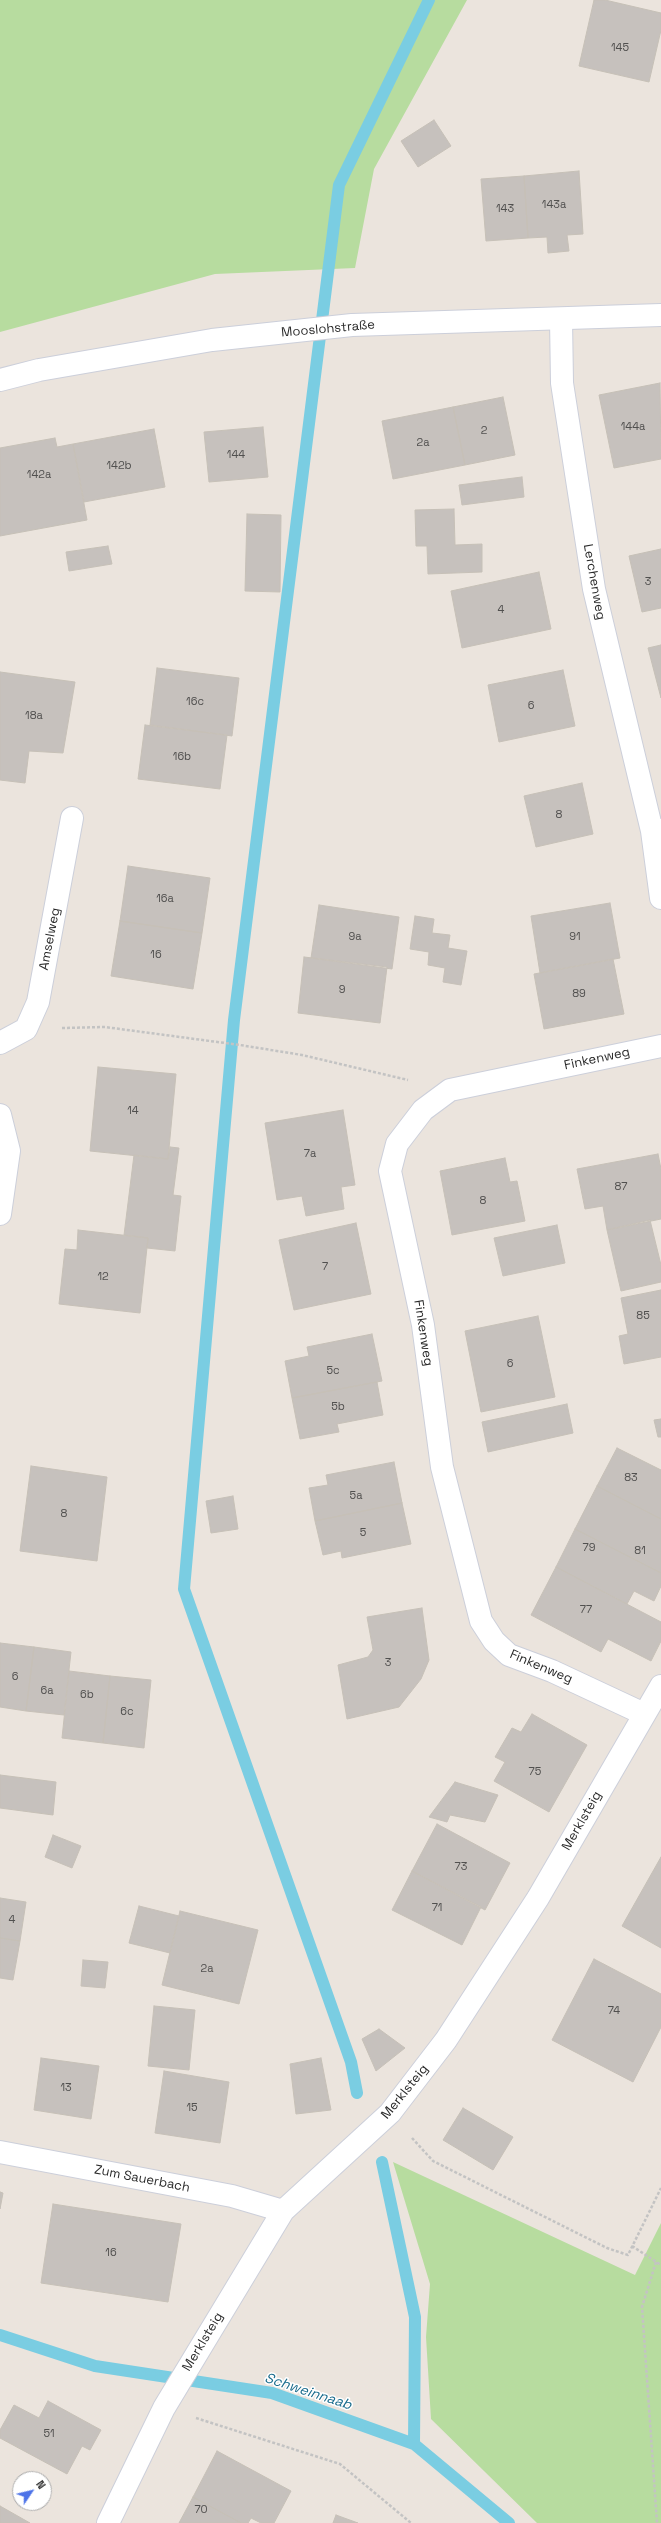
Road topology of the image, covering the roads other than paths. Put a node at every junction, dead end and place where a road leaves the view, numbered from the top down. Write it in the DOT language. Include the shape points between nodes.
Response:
graph roads {
  1 [pos="661,315"];
  2 [pos="561,319"];
  3 [pos="0,380"];
  4 [pos="72,818"];
  5 [pos="657,830"];
  6 [pos="661,898"];
  7 [pos="0,1042"];
  8 [pos="661,1046"];
  9 [pos="0,1115"];
  10 [pos="0,1214"];
  11 [pos="661,1686"];
  12 [pos="644,1714"];
  13 [pos="0,2152"];
  14 [pos="283,2211"];
  15 [pos="108,2523"];
  1 -- 2 [label="street, Mooslohstraße"];
  2 -- 3 [label="street, Mooslohstraße" via="352,325 293,331 204,341 39,370"];
  2 -- 5 [label="street, Lerchenweg" via="562,383 594,589"];
  4 -- 7 [label="street, Amselweg" via="38,1002 26,1029"];
  5 -- 6 [label="street"];
  8 -- 12 [label="street, Finkenweg" via="450,1090 423,1110 401,1138 390,1171 423,1325 442,1467 482,1621 494,1641 509,1655 552,1671"];
  9 -- 10 [label="street" via="9,1151"];
  11 -- 12 [label="street, Merklsteig"];
  12 -- 14 [label="street, Merklsteig" via="538,1898 446,2040 390,2113"];
  13 -- 14 [label="street, Zum Sauerbach" via="232,2196"];
  14 -- 15 [label="street, Merklsteig" via="164,2408"];
}
